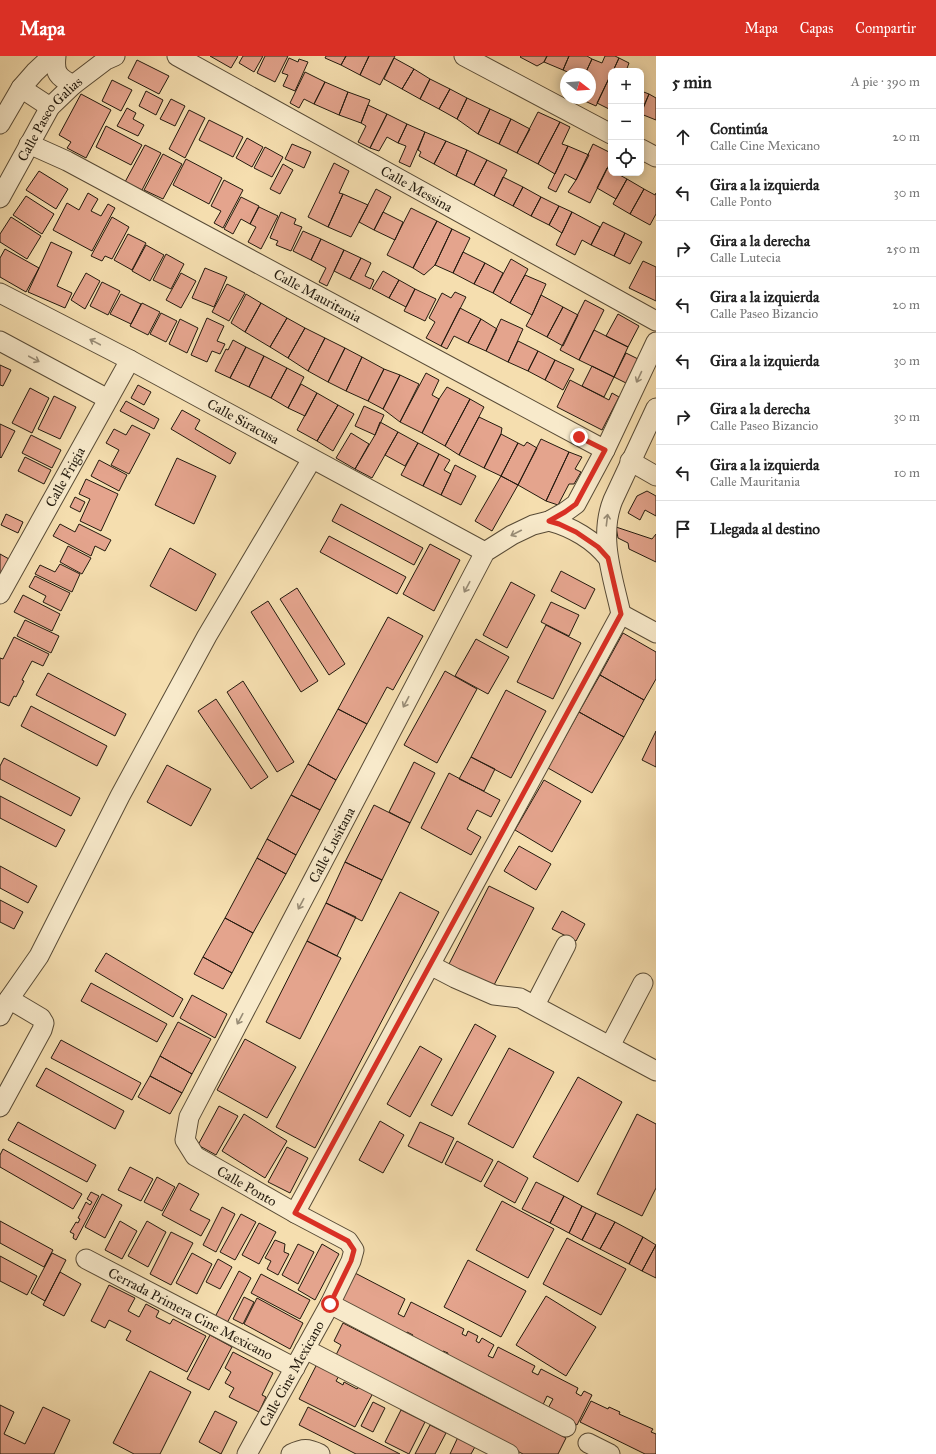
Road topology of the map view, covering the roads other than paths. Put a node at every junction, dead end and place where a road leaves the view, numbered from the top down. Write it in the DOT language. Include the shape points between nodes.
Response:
graph roads {
  1 [pos="52,56"];
  2 [pos="56,56"];
  3 [pos="115,56"];
  4 [pos="177,56"];
  5 [pos="464,56"];
  6 [pos="72,85"];
  7 [pos="21,88"];
  8 [pos="50,107"];
  9 [pos="0,124"];
  10 [pos="608,132"];
  11 [pos="29,144"];
  12 [pos="644,151"];
  13 [pos="656,157"];
  14 [pos="0,198"];
  15 [pos="0,293"];
  16 [pos="656,321"];
  17 [pos="0,341"];
  18 [pos="656,342"];
  19 [pos="130,360"];
  20 [pos="108,398"];
  21 [pos="656,408"];
  22 [pos="605,450"];
  23 [pos="312,459"];
  24 [pos="630,461"];
  25 [pos="656,476"];
  26 [pos="549,521"];
  27 [pos="485,552"];
  28 [pos="608,558"];
  29 [pos="0,594"];
  30 [pos="621,614"];
  31 [pos="656,634"];
  32 [pos="566,945"];
  33 [pos="430,965"];
  34 [pos="643,983"];
  35 [pos="9,998"];
  36 [pos="535,1005"];
  37 [pos="0,1016"];
  38 [pos="610,1046"];
  39 [pos="656,1070"];
  40 [pos="0,1106"];
  41 [pos="185,1140"];
  42 [pos="295,1213"];
  43 [pos="354,1250"];
  44 [pos="86,1259"];
  45 [pos="330,1304"];
  46 [pos="305,1349"];
  47 [pos="295,1368"];
  48 [pos="566,1427"];
  49 [pos="588,1442"];
  50 [pos="254,1452"];
  51 [pos="291,1454"];
  52 [pos="320,1454"];
  53 [pos="510,1454"];
  54 [pos="610,1454"];
  1 -- 7 [label="street"];
  2 -- 6 [label="street" via="55,66 60,78"];
  3 -- 6 [label="street, Calle Paseo Galias"];
  4 -- 16 [label="street, Calle Messina"];
  5 -- 10 [label="street"];
  6 -- 8 [label="street, Calle Paseo Galias"];
  7 -- 8 [label="street"];
  7 -- 9 [label="street"];
  8 -- 11 [label="street, Calle Paseo Galias"];
  11 -- 14 [label="street, Calle Paseo Galias"];
  11 -- 22 [label="street, Calle Mauritania" via="74,165"];
  12 -- 13 [label="street"];
  19 -- 15 [label="street, Calle Siracusa, one-way"];
  17 -- 20 [label="street, one-way"];
  18 -- 22 [label="street, one-way"];
  19 -- 20 [label="street, Calle Frigia"];
  19 -- 23 [label="street, Calle Siracusa"];
  20 -- 29 [label="street, Calle Frigia"];
  21 -- 24 [label="street"];
  22 -- 26 [label="street" via="576,504"];
  23 -- 27 [label="street, Calle Siracusa"];
  23 -- 35 [label="street" via="207,636 120,796 39,956"];
  24 -- 25 [label="street"];
  28 -- 24 [label="street, one-way" via="608,511"];
  26 -- 27 [label="street, one-way" via="512,535"];
  26 -- 28 [label="street" via="576,532 598,547"];
  27 -- 41 [label="street, Calle Lusitana, one-way" via="189,1117"];
  28 -- 30 [label="street"];
  30 -- 31 [label="street"];
  30 -- 33 [label="street"];
  32 -- 36 [label="street"];
  33 -- 36 [label="street" via="494,995 520,998"];
  33 -- 42 [label="street"];
  34 -- 38 [label="street"];
  35 -- 37 [label="street"];
  35 -- 40 [label="street" via="41,1018 44,1023"];
  36 -- 38 [label="street"];
  38 -- 39 [label="street"];
  41 -- 42 [label="street, Calle Ponto" via="195,1156"];
  42 -- 43 [label="street, Calle Ponto" via="348,1241"];
  43 -- 45 [label="street, Calle Cine Mexicano"];
  44 -- 47 [label="street, Cerrada Primera Cine Mexicano"];
  45 -- 46 [label="street, Calle Cine Mexicano"];
  45 -- 48 [label="street"];
  46 -- 47 [label="street, Calle Cine Mexicano"];
  46 -- 53 [label="street"];
  47 -- 50 [label="street, Calle Cine Mexicano"];
  49 -- 54 [label="street"];
  51 -- 52 [label="street" via="302,1448"];
}
